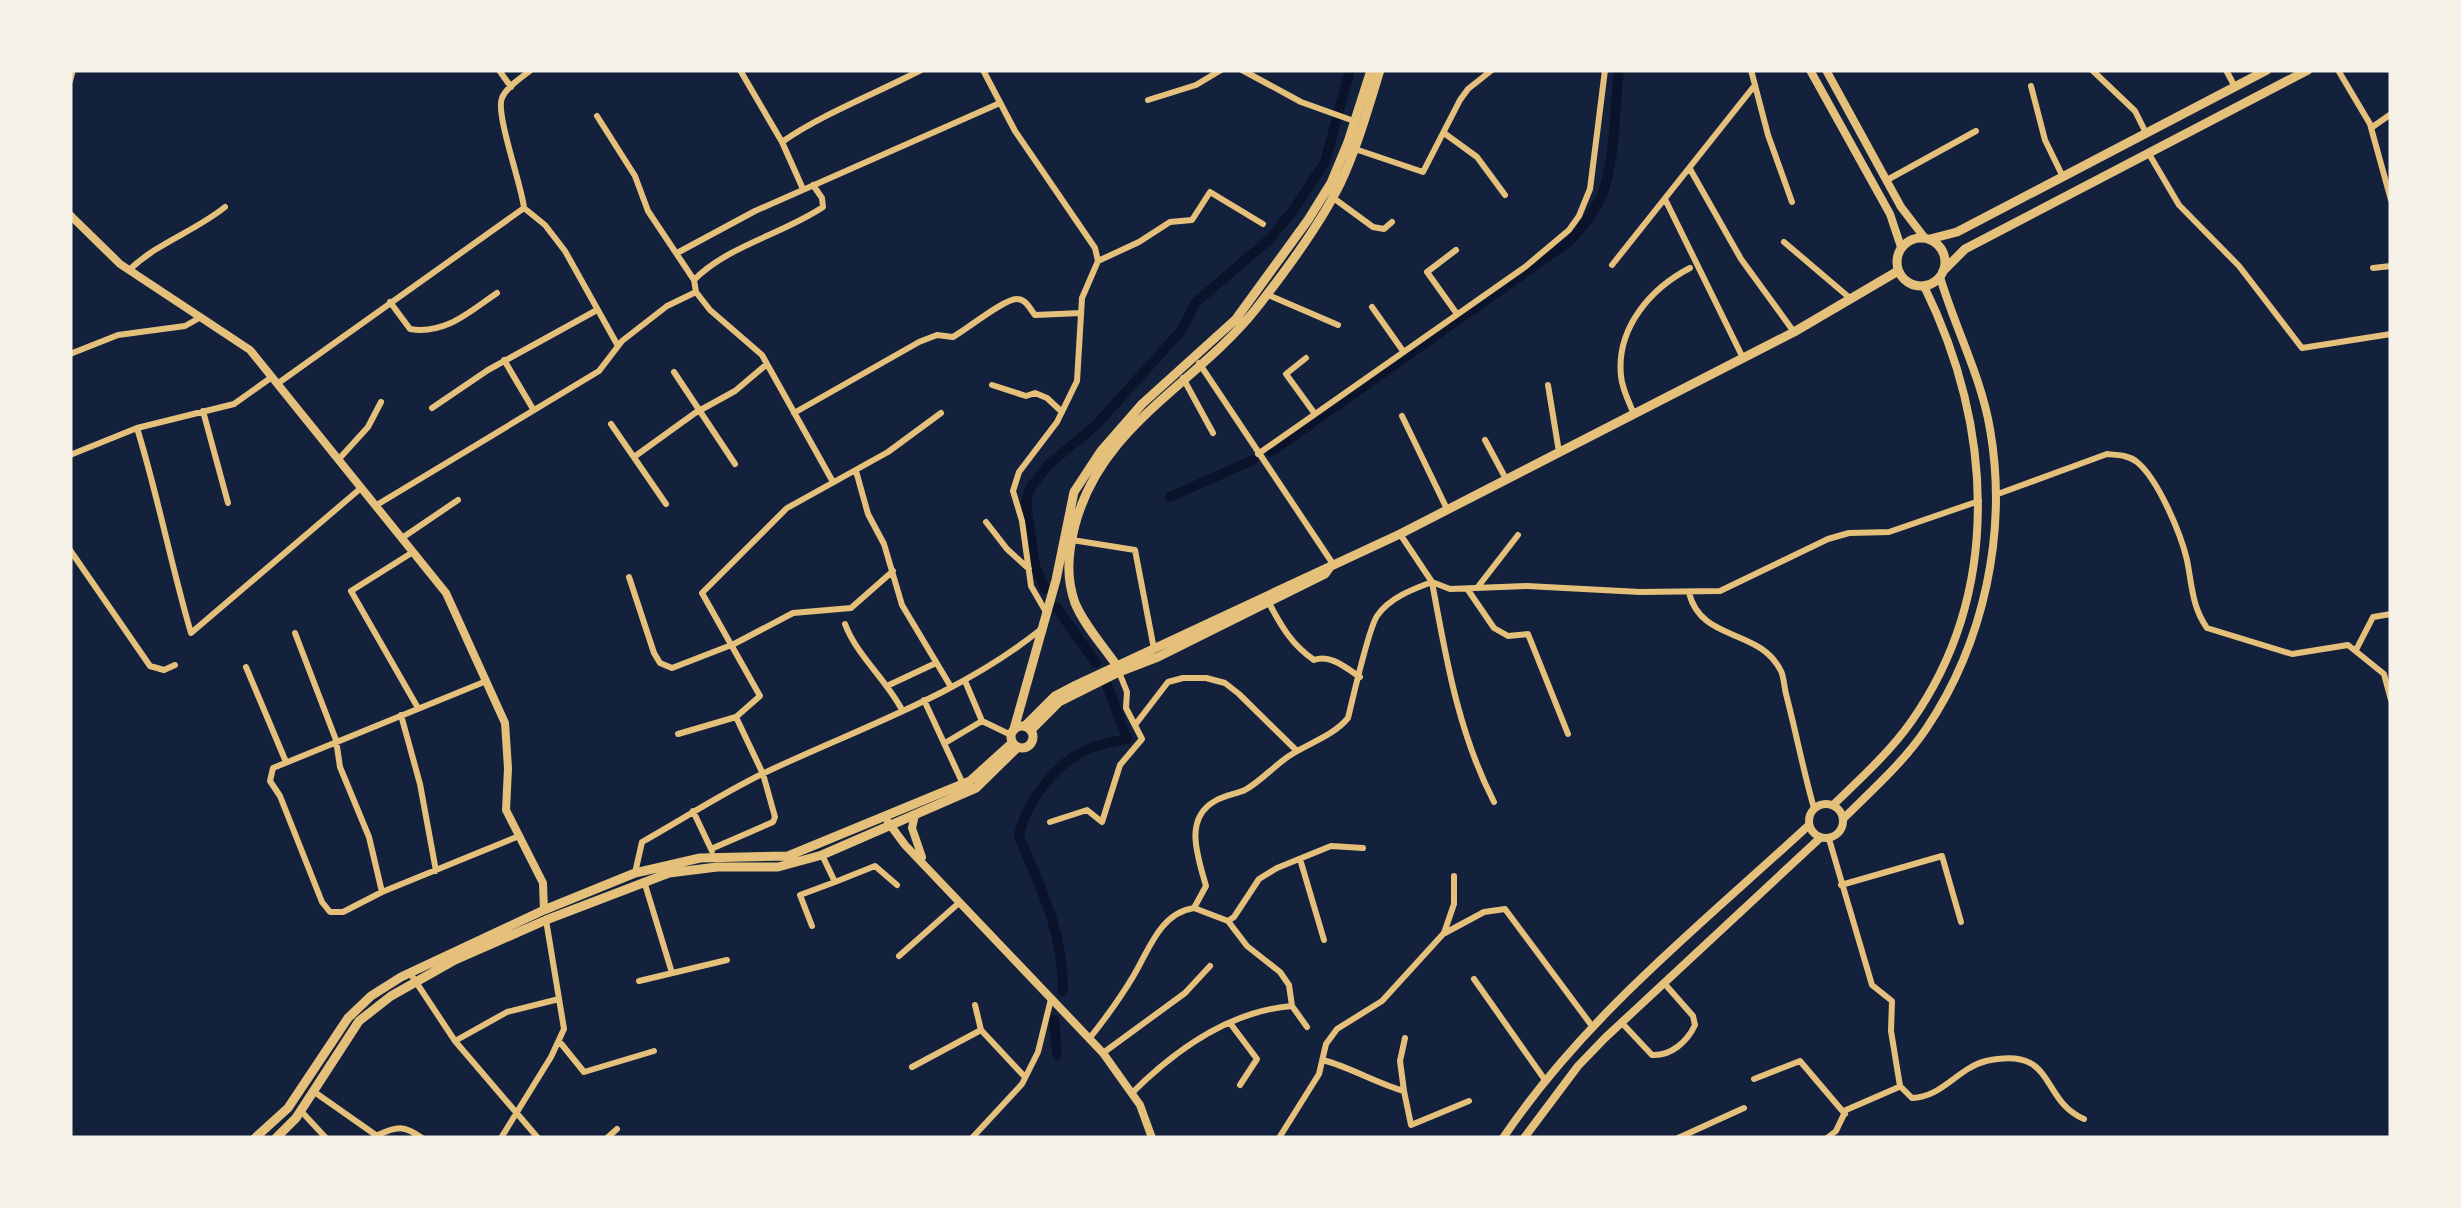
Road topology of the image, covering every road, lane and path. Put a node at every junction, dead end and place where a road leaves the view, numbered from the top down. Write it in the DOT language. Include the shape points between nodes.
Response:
graph roads {
  1 [pos="74,70"];
  2 [pos="499,70"];
  3 [pos="531,70"];
  4 [pos="740,70"];
  5 [pos="921,70"];
  6 [pos="982,70"];
  7 [pos="1222,70"];
  8 [pos="1242,70"];
  9 [pos="1371,70"];
  10 [pos="1380,70"];
  11 [pos="1492,70"];
  12 [pos="1605,70"];
  13 [pos="1751,70"];
  14 [pos="1810,70"];
  15 [pos="1826,70"];
  16 [pos="2092,70"];
  17 [pos="2226,70"];
  18 [pos="2267,70"];
  19 [pos="2308,70"];
  20 [pos="2338,70"];
  21 [pos="70,82"];
  22 [pos="1755,85"];
  23 [pos="2030,86"];
  24 [pos="511,87"];
  25 [pos="2235,87"];
  26 [pos="1148,100"];
  27 [pos="1000,103"];
  28 [pos="2391,114"];
  29 [pos="597,116"];
  30 [pos="1355,121"];
  31 [pos="2371,128"];
  32 [pos="1976,131"];
  33 [pos="1444,133"];
  34 [pos="2146,133"];
  35 [pos="782,142"];
  36 [pos="1355,149"];
  37 [pos="2148,153"];
  38 [pos="1689,168"];
  39 [pos="2063,176"];
  40 [pos="1887,180"];
  41 [pos="813,185"];
  42 [pos="803,189"];
  43 [pos="2389,189"];
  44 [pos="1506,195"];
  45 [pos="1332,197"];
  46 [pos="1665,199"];
  47 [pos="2391,200"];
  48 [pos="1792,202"];
  49 [pos="225,207"];
  50 [pos="524,208"];
  51 [pos="70,215"];
  52 [pos="1392,222"];
  53 [pos="1263,224"];
  54 [pos="1927,238"];
  55 [pos="1784,242"];
  56 [pos="1901,247"];
  57 [pos="1456,250"];
  58 [pos="677,253"];
  59 [pos="1098,261"];
  60 [pos="1612,265"];
  61 [pos="2391,266"];
  62 [pos="1690,268"];
  63 [pos="2374,268"];
  64 [pos="129,270"];
  65 [pos="1898,271"];
  66 [pos="1942,274"];
  67 [pos="694,280"];
  68 [pos="1924,286"];
  69 [pos="497,292"];
  70 [pos="696,292"];
  71 [pos="1266,294"];
  72 [pos="1851,299"];
  73 [pos="390,302"];
  74 [pos="1372,307"];
  75 [pos="596,310"];
  76 [pos="1081,313"];
  77 [pos="1457,314"];
  78 [pos="202,316"];
  79 [pos="1338,325"];
  80 [pos="1794,332"];
  81 [pos="2391,334"];
  82 [pos="619,347"];
  83 [pos="1403,351"];
  84 [pos="70,354"];
  85 [pos="1306,358"];
  86 [pos="1742,358"];
  87 [pos="504,360"];
  88 [pos="1196,360"];
  89 [pos="767,364"];
  90 [pos="674,372"];
  91 [pos="1183,378"];
  92 [pos="274,381"];
  93 [pos="992,385"];
  94 [pos="1548,385"];
  95 [pos="380,402"];
  96 [pos="432,408"];
  97 [pos="533,409"];
  98 [pos="700,410"];
  99 [pos="203,411"];
  100 [pos="1062,412"];
  101 [pos="794,413"];
  102 [pos="941,413"];
  103 [pos="1315,414"];
  104 [pos="1634,414"];
  105 [pos="1402,416"];
  106 [pos="611,424"];
  107 [pos="137,428"];
  108 [pos="1212,434"];
  109 [pos="1485,440"];
  110 [pos="1559,452"];
  111 [pos="1258,454"];
  112 [pos="70,455"];
  113 [pos="634,456"];
  114 [pos="338,460"];
  115 [pos="735,464"];
  116 [pos="856,471"];
  117 [pos="1506,479"];
  118 [pos="834,482"];
  119 [pos="360,488"];
  120 [pos="1995,495"];
  121 [pos="458,500"];
  122 [pos="1978,501"];
  123 [pos="228,504"];
  124 [pos="666,504"];
  125 [pos="376,506"];
  126 [pos="1446,510"];
  127 [pos="986,522"];
  128 [pos="1400,534"];
  129 [pos="1518,535"];
  130 [pos="402,538"];
  131 [pos="1072,540"];
  132 [pos="70,550"];
  133 [pos="414,552"];
  134 [pos="1332,566"];
  135 [pos="1028,569"];
  136 [pos="893,570"];
  137 [pos="629,577"];
  138 [pos="1432,582"];
  139 [pos="1472,589"];
  140 [pos="1689,593"];
  141 [pos="1269,603"];
  142 [pos="1046,612"];
  143 [pos="2391,614"];
  144 [pos="845,624"];
  145 [pos="1041,630"];
  146 [pos="295,633"];
  147 [pos="734,644"];
  148 [pos="2356,650"];
  149 [pos="1154,651"];
  150 [pos="936,663"];
  151 [pos="175,665"];
  152 [pos="246,667"];
  153 [pos="1118,669"];
  154 [pos="1360,676"];
  155 [pos="965,681"];
  156 [pos="484,682"];
  157 [pos="889,685"];
  158 [pos="950,687"];
  159 [pos="924,700"];
  160 [pos="2391,700"];
  161 [pos="418,708"];
  162 [pos="902,710"];
  163 [pos="401,714"];
  164 [pos="736,717"];
  165 [pos="982,721"];
  166 [pos="1135,725"];
  167 [pos="678,734"];
  168 [pos="1568,734"];
  169 [pos="1018,735"];
  170 [pos="336,740"];
  171 [pos="945,743"];
  172 [pos="1297,752"];
  173 [pos="286,762"];
  174 [pos="763,774"];
  175 [pos="962,784"];
  176 [pos="1494,802"];
  177 [pos="1833,806"];
  178 [pos="1814,808"];
  179 [pos="693,812"];
  180 [pos="916,815"];
  181 [pos="1843,819"];
  182 [pos="888,822"];
  183 [pos="1050,822"];
  184 [pos="1809,824"];
  185 [pos="519,836"];
  186 [pos="1824,838"];
  187 [pos="1363,848"];
  188 [pos="822,855"];
  189 [pos="714,858"];
  190 [pos="1300,859"];
  191 [pos="923,861"];
  192 [pos="436,871"];
  193 [pos="635,873"];
  194 [pos="1454,876"];
  195 [pos="644,881"];
  196 [pos="835,882"];
  197 [pos="1842,884"];
  198 [pos="897,886"];
  199 [pos="382,892"];
  200 [pos="960,902"];
  201 [pos="1194,908"];
  202 [pos="545,915"];
  203 [pos="1228,921"];
  204 [pos="1961,922"];
  205 [pos="812,926"];
  206 [pos="1444,933"];
  207 [pos="1324,940"];
  208 [pos="899,956"];
  209 [pos="727,960"];
  210 [pos="1210,966"];
  211 [pos="672,973"];
  212 [pos="412,977"];
  213 [pos="1474,979"];
  214 [pos="639,981"];
  215 [pos="1664,983"];
  216 [pos="559,999"];
  217 [pos="1051,999"];
  218 [pos="975,1005"];
  219 [pos="1292,1006"];
  220 [pos="1621,1022"];
  221 [pos="1230,1023"];
  222 [pos="1592,1026"];
  223 [pos="1307,1028"];
  224 [pos="981,1030"];
  225 [pos="1405,1038"];
  226 [pos="1088,1039"];
  227 [pos="455,1041"];
  228 [pos="559,1041"];
  229 [pos="654,1050"];
  230 [pos="1102,1054"];
  231 [pos="1323,1060"];
  232 [pos="912,1067"];
  233 [pos="1025,1076"];
  234 [pos="1754,1079"];
  235 [pos="1545,1080"];
  236 [pos="1240,1086"];
  237 [pos="1900,1086"];
  238 [pos="1404,1091"];
  239 [pos="313,1092"];
  240 [pos="1132,1093"];
  241 [pos="1469,1100"];
  242 [pos="1744,1108"];
  243 [pos="300,1110"];
  244 [pos="516,1112"];
  245 [pos="1844,1114"];
  246 [pos="2084,1118"];
  247 [pos="617,1129"];
  248 [pos="379,1136"];
  249 [pos="255,1138"];
  250 [pos="277,1138"];
  251 [pos="326,1138"];
  252 [pos="422,1138"];
  253 [pos="501,1138"];
  254 [pos="538,1138"];
  255 [pos="607,1138"];
  256 [pos="972,1138"];
  257 [pos="1152,1138"];
  258 [pos="1278,1138"];
  259 [pos="1503,1138"];
  260 [pos="1524,1138"];
  261 [pos="1678,1138"];
  262 [pos="1826,1138"];
  1 -- 21 [label="street"];
  2 -- 24 [label="street"];
  3 -- 24 [label="street"];
  4 -- 35 [label="street"];
  5 -- 35 [label="street"];
  6 -- 27 [label="street"];
  7 -- 26 [label="street"];
  8 -- 30 [label="street"];
  9 -- 30 [label="main road"];
  10 -- 36 [label="main road"];
  11 -- 33 [label="street" via="1468,89"];
  12 -- 77 [label="street" via="1596,162 1579,216 1525,267"];
  13 -- 22 [label="street"];
  14 -- 56 [label="street" via="1890,214"];
  15 -- 40 [label="street"];
  16 -- 34 [label="street" via="2135,111"];
  17 -- 25 [label="street"];
  18 -- 25 [label="main road"];
  19 -- 37 [label="main road"];
  20 -- 31 [label="street"];
  22 -- 38 [label="street"];
  22 -- 48 [label="street"];
  23 -- 39 [label="street"];
  24 -- 50 [label="street" via="499,109"];
  25 -- 34 [label="main road"];
  27 -- 41 [label="street"];
  27 -- 59 [label="street"];
  28 -- 31 [label="street"];
  29 -- 58 [label="street"];
  30 -- 88 [label="main road" via="1308,220 1248,304"];
  31 -- 43 [label="street"];
  32 -- 40 [label="street"];
  33 -- 36 [label="street" via="1423,172"];
  33 -- 44 [label="street" via="1478,157"];
  34 -- 39 [label="main road"];
  35 -- 42 [label="street"];
  36 -- 45 [label="main road"];
  37 -- 66 [label="main road" via="1965,248"];
  37 -- 81 [label="street" via="2179,205 2239,266 2302,348"];
  38 -- 46 [label="street"];
  38 -- 80 [label="street" via="1741,259"];
  39 -- 54 [label="main road" via="1956,232"];
  40 -- 54 [label="street"];
  41 -- 42 [label="street"];
  41 -- 67 [label="street" via="823,208 723,256"];
  42 -- 58 [label="street"];
  43 -- 47 [label="street"];
  45 -- 52 [label="street" via="1373,227"];
  45 -- 71 [label="main road"];
  46 -- 60 [label="street"];
  46 -- 86 [label="street"];
  49 -- 64 [label="street" via="162,242"];
  50 -- 73 [label="street"];
  50 -- 75 [label="street" via="564,251"];
  51 -- 64 [label="street"];
  53 -- 59 [label="street" via="1210,192 1192,220 1170,222"];
  54 -- 56 [label="main road"];
  54 -- 66 [label="main road" via="1943,252"];
  55 -- 72 [label="street"];
  56 -- 65 [label="main road"];
  57 -- 77 [label="street" via="1426,272"];
  58 -- 67 [label="street"];
  59 -- 76 [label="street"];
  61 -- 63 [label="street"];
  62 -- 104 [label="street" via="1639,309 1628,331 1621,381"];
  64 -- 78 [label="street"];
  65 -- 68 [label="main road"];
  65 -- 72 [label="main road"];
  66 -- 68 [label="main road"];
  66 -- 120 [label="street" via="1990,430"];
  67 -- 70 [label="street"];
  68 -- 122 [label="street" via="1966,399"];
  69 -- 73 [label="street" via="430,333 410,329"];
  70 -- 82 [label="street" via="667,306"];
  70 -- 89 [label="street"];
  71 -- 79 [label="street"];
  71 -- 88 [label="main road" via="1231,337"];
  72 -- 80 [label="main road"];
  73 -- 92 [label="street"];
  74 -- 83 [label="street"];
  75 -- 82 [label="street"];
  75 -- 87 [label="street"];
  76 -- 100 [label="street" via="1077,381"];
  76 -- 101 [label="street" via="1035,315 1024,300 1006,302 953,338 919,342"];
  77 -- 83 [label="street"];
  78 -- 84 [label="street"];
  78 -- 92 [label="street" via="250,350"];
  80 -- 86 [label="main road"];
  82 -- 97 [label="street" via="599,370"];
  83 -- 103 [label="street"];
  85 -- 103 [label="street" via="1286,374"];
  86 -- 104 [label="main road"];
  87 -- 96 [label="street"];
  87 -- 97 [label="street"];
  88 -- 91 [label="main road"];
  88 -- 111 [label="street"];
  88 -- 142 [label="main road" via="1142,404 1074,492"];
  89 -- 98 [label="street"];
  89 -- 101 [label="street"];
  90 -- 98 [label="street"];
  91 -- 108 [label="street"];
  91 -- 131 [label="main road" via="1108,456 1082,496"];
  92 -- 99 [label="street" via="234,404"];
  92 -- 114 [label="street"];
  93 -- 100 [label="street" via="1035,393"];
  94 -- 110 [label="street"];
  95 -- 114 [label="street" via="368,428"];
  97 -- 125 [label="street"];
  98 -- 113 [label="street"];
  98 -- 115 [label="street"];
  99 -- 107 [label="street"];
  99 -- 123 [label="street"];
  100 -- 135 [label="street" via="1013,491"];
  101 -- 118 [label="street"];
  102 -- 116 [label="street"];
  103 -- 111 [label="street"];
  104 -- 110 [label="main road"];
  105 -- 126 [label="street"];
  106 -- 113 [label="street"];
  107 -- 112 [label="street"];
  107 -- 119 [label="street" via="191,633"];
  109 -- 117 [label="street"];
  110 -- 117 [label="main road"];
  111 -- 134 [label="street"];
  113 -- 124 [label="street"];
  114 -- 119 [label="street"];
  116 -- 118 [label="street"];
  116 -- 136 [label="street"];
  117 -- 126 [label="main road"];
  118 -- 147 [label="street" via="786,508 702,593"];
  119 -- 125 [label="street"];
  120 -- 148 [label="street" via="2107,454 2126,456 2144,471 2176,528 2194,604 2207,628 2292,654 2348,645"];
  120 -- 181 [label="street" via="1988,574 1966,654 1924,732"];
  121 -- 130 [label="street"];
  122 -- 140 [label="street" via="1889,532 1828,538 1720,592"];
  122 -- 177 [label="street" via="1972,571 1945,662 1911,722"];
  125 -- 130 [label="street"];
  126 -- 128 [label="main road"];
  127 -- 135 [label="street"];
  128 -- 134 [label="main road"];
  128 -- 138 [label="street"];
  129 -- 139 [label="street"];
  130 -- 133 [label="street"];
  131 -- 149 [label="street" via="1135,550"];
  131 -- 153 [label="main road" via="1067,576 1077,608"];
  132 -- 151 [label="street" via="150,666"];
  133 -- 156 [label="street" via="446,592"];
  133 -- 161 [label="street" via="351,591"];
  134 -- 141 [label="main road"];
  134 -- 149 [label="main road"];
  135 -- 142 [label="street"];
  136 -- 147 [label="street" via="851,608 793,613"];
  136 -- 150 [label="street" via="902,605"];
  137 -- 147 [label="street" via="660,663 672,668"];
  138 -- 139 [label="street"];
  138 -- 154 [label="street" via="1379,613"];
  138 -- 176 [label="street" via="1451,687"];
  139 -- 140 [label="street"];
  139 -- 168 [label="street" via="1494,628 1508,636 1528,634"];
  140 -- 178 [label="street" via="1698,617 1751,642 1781,672"];
  141 -- 153 [label="main road" via="1158,657"];
  141 -- 154 [label="street" via="1306,655"];
  142 -- 145 [label="main road"];
  143 -- 148 [label="street" via="2374,617"];
  144 -- 157 [label="street"];
  145 -- 155 [label="street"];
  145 -- 169 [label="main road"];
  146 -- 170 [label="street"];
  147 -- 164 [label="street" via="760,696"];
  148 -- 160 [label="street" via="2384,674"];
  149 -- 153 [label="main road"];
  150 -- 157 [label="street"];
  150 -- 158 [label="street"];
  152 -- 173 [label="street"];
  153 -- 166 [label="street"];
  153 -- 169 [label="main road" via="1056,696"];
  154 -- 172 [label="street" via="1348,718"];
  155 -- 158 [label="street"];
  155 -- 165 [label="street"];
  156 -- 161 [label="street"];
  156 -- 185 [label="street" via="506,723 506,810"];
  157 -- 162 [label="street"];
  158 -- 159 [label="street"];
  159 -- 162 [label="street"];
  159 -- 171 [label="street"];
  161 -- 163 [label="street"];
  162 -- 174 [label="street"];
  163 -- 170 [label="street"];
  163 -- 192 [label="street"];
  164 -- 167 [label="street"];
  164 -- 174 [label="street"];
  165 -- 169 [label="street"];
  165 -- 171 [label="street"];
  166 -- 172 [label="street" via="1168,682 1206,678 1239,694"];
  166 -- 183 [label="street" via="1142,739 1120,764 1102,822 1086,810"];
  169 -- 175 [label="main road"];
  169 -- 180 [label="main road" via="976,788"];
  170 -- 173 [label="street"];
  170 -- 199 [label="street"];
  171 -- 175 [label="street"];
  172 -- 201 [label="street" via="1245,790 1201,811 1196,850 1206,886"];
  173 -- 199 [label="street" via="273,768 270,780 322,902 330,912 343,912"];
  174 -- 179 [label="street"];
  174 -- 189 [label="street" via="772,822"];
  175 -- 182 [label="main road"];
  177 -- 178 [label="street"];
  177 -- 181 [label="street"];
  178 -- 184 [label="street"];
  179 -- 189 [label="street"];
  179 -- 193 [label="street" via="642,842"];
  180 -- 182 [label="main road"];
  180 -- 191 [label="street" via="912,828"];
  181 -- 186 [label="street" via="1842,828"];
  182 -- 188 [label="main road"];
  182 -- 189 [label="main road" via="788,856"];
  182 -- 191 [label="street"];
  184 -- 186 [label="street"];
  184 -- 222 [label="street"];
  185 -- 192 [label="street"];
  185 -- 202 [label="street" via="543,883"];
  186 -- 197 [label="street"];
  186 -- 215 [label="street"];
  187 -- 190 [label="street" via="1331,846"];
  188 -- 189 [label="main road" via="778,866"];
  188 -- 196 [label="street"];
  189 -- 193 [label="main road"];
  189 -- 195 [label="main road"];
  190 -- 203 [label="street" via="1259,879"];
  190 -- 207 [label="street"];
  191 -- 200 [label="street"];
  192 -- 199 [label="street"];
  193 -- 202 [label="main road"];
  194 -- 206 [label="street"];
  195 -- 202 [label="main road"];
  195 -- 211 [label="street"];
  196 -- 198 [label="street" via="875,866"];
  196 -- 205 [label="street" via="800,895"];
  197 -- 204 [label="street" via="1942,856"];
  197 -- 237 [label="street" via="1872,984 1892,1001"];
  200 -- 208 [label="street"];
  200 -- 217 [label="street"];
  201 -- 203 [label="street"];
  201 -- 226 [label="street" via="1160,930"];
  202 -- 212 [label="main road"];
  202 -- 216 [label="street"];
  203 -- 219 [label="street" via="1280,972"];
  206 -- 222 [label="street" via="1506,908"];
  206 -- 231 [label="street" via="1382,1001 1337,1028"];
  209 -- 211 [label="street"];
  210 -- 230 [label="street" via="1185,993"];
  211 -- 214 [label="street"];
  212 -- 227 [label="street"];
  212 -- 239 [label="main road" via="360,1022"];
  212 -- 249 [label="main road" via="371,996 348,1018 288,1108"];
  213 -- 235 [label="street"];
  215 -- 220 [label="street"];
  215 -- 220 [label="street" via="1695,1025 1675,1049 1652,1055"];
  216 -- 227 [label="street" via="506,1012"];
  216 -- 228 [label="street"];
  217 -- 226 [label="street"];
  217 -- 233 [label="street"];
  218 -- 224 [label="street"];
  219 -- 221 [label="street"];
  219 -- 223 [label="street"];
  220 -- 260 [label="street"];
  221 -- 236 [label="street" via="1257,1059"];
  221 -- 240 [label="street" via="1181,1050"];
  222 -- 235 [label="street"];
  224 -- 232 [label="street"];
  224 -- 233 [label="street"];
  225 -- 238 [label="street"];
  226 -- 230 [label="street"];
  227 -- 244 [label="street"];
  228 -- 229 [label="street" via="584,1072"];
  228 -- 244 [label="street"];
  230 -- 240 [label="street"];
  231 -- 238 [label="street"];
  231 -- 258 [label="street"];
  233 -- 256 [label="street"];
  234 -- 245 [label="street" via="1800,1061"];
  235 -- 259 [label="street"];
  237 -- 245 [label="street"];
  237 -- 246 [label="street" via="1920,1098 1974,1064 2016,1056 2034,1064 2072,1114"];
  238 -- 241 [label="street" via="1412,1125"];
  239 -- 243 [label="main road"];
  239 -- 248 [label="street"];
  240 -- 257 [label="street"];
  242 -- 261 [label="street"];
  243 -- 250 [label="main road"];
  243 -- 251 [label="street"];
  244 -- 253 [label="street"];
  244 -- 254 [label="street"];
  245 -- 262 [label="street"];
  247 -- 255 [label="street"];
  248 -- 252 [label="street" via="398,1126"];
}
